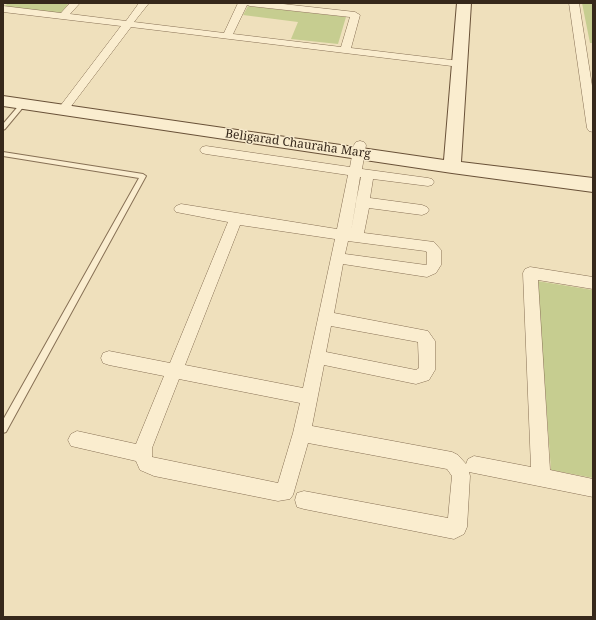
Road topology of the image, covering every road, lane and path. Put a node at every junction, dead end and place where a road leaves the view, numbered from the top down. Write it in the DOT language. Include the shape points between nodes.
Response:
graph roads {
  1 [pos="75,3"];
  2 [pos="144,3"];
  3 [pos="244,3"];
  4 [pos="250,3"];
  5 [pos="464,3"];
  6 [pos="574,3"];
  7 [pos="3,9"];
  8 [pos="64,16"];
  9 [pos="128,24"];
  10 [pos="227,36"];
  11 [pos="582,47"];
  12 [pos="593,48"];
  13 [pos="345,50"];
  14 [pos="460,64"];
  15 [pos="3,93"];
  16 [pos="3,101"];
  17 [pos="23,104"];
  18 [pos="65,106"];
  19 [pos="3,128"];
  20 [pos="593,128"];
  21 [pos="359,149"];
  22 [pos="206,150"];
  23 [pos="3,154"];
  24 [pos="453,162"];
  25 [pos="361,173"];
  26 [pos="593,175"];
  27 [pos="428,182"];
  28 [pos="593,185"];
  29 [pos="362,202"];
  30 [pos="181,209"];
  31 [pos="422,210"];
  32 [pos="236,219"];
  33 [pos="350,235"];
  34 [pos="337,258"];
  35 [pos="593,283"];
  36 [pos="325,318"];
  37 [pos="317,357"];
  38 [pos="109,358"];
  39 [pos="174,371"];
  40 [pos="309,397"];
  41 [pos="3,428"];
  42 [pos="302,433"];
  43 [pos="77,440"];
  44 [pos="142,454"];
  45 [pos="474,465"];
  46 [pos="541,478"];
  47 [pos="593,488"];
  48 [pos="304,500"];
  1 -- 8 [label="street"];
  2 -- 9 [label="street"];
  3 -- 10 [label="street"];
  4 -- 13 [label="street" via="355,15"];
  5 -- 14 [label="street"];
  6 -- 11 [label="street"];
  7 -- 8 [label="street"];
  8 -- 9 [label="street"];
  9 -- 10 [label="street"];
  9 -- 18 [label="street"];
  10 -- 13 [label="street"];
  11 -- 12 [label="street"];
  11 -- 20 [label="street"];
  13 -- 14 [label="street"];
  14 -- 24 [label="street"];
  15 -- 18 [label="street"];
  16 -- 17 [label="street, Beligarad Chauraha Marg"];
  17 -- 18 [label="street, Beligarad Chauraha Marg"];
  17 -- 19 [label="lane"];
  18 -- 21 [label="street, Beligarad Chauraha Marg"];
  21 -- 24 [label="street, Beligarad Chauraha Marg"];
  21 -- 25 [label="street"];
  22 -- 25 [label="street"];
  23 -- 41 [label="lane" via="142,176"];
  24 -- 26 [label="street"];
  24 -- 28 [label="street, Beligarad Chauraha Marg"];
  25 -- 27 [label="street"];
  25 -- 29 [label="street"];
  25 -- 33 [label="street"];
  29 -- 31 [label="street"];
  29 -- 33 [label="street"];
  30 -- 32 [label="street"];
  32 -- 33 [label="street"];
  32 -- 39 [label="street"];
  33 -- 34 [label="street"];
  33 -- 34 [label="street" via="429,246 434,250 434,264 431,269 423,271"];
  34 -- 36 [label="street"];
  35 -- 46 [label="street" via="530,273"];
  36 -- 37 [label="street"];
  36 -- 37 [label="street" via="423,336 427,341 427,370 423,375 416,376"];
  37 -- 40 [label="street"];
  38 -- 39 [label="street"];
  39 -- 40 [label="street"];
  39 -- 44 [label="street"];
  40 -- 42 [label="street"];
  42 -- 44 [label="street" via="283,492 154,467 146,464"];
  42 -- 48 [label="street" via="452,461 458,467 461,476 457,527 454,529"];
  43 -- 44 [label="street"];
  45 -- 46 [label="street"];
  46 -- 47 [label="street"];
}
